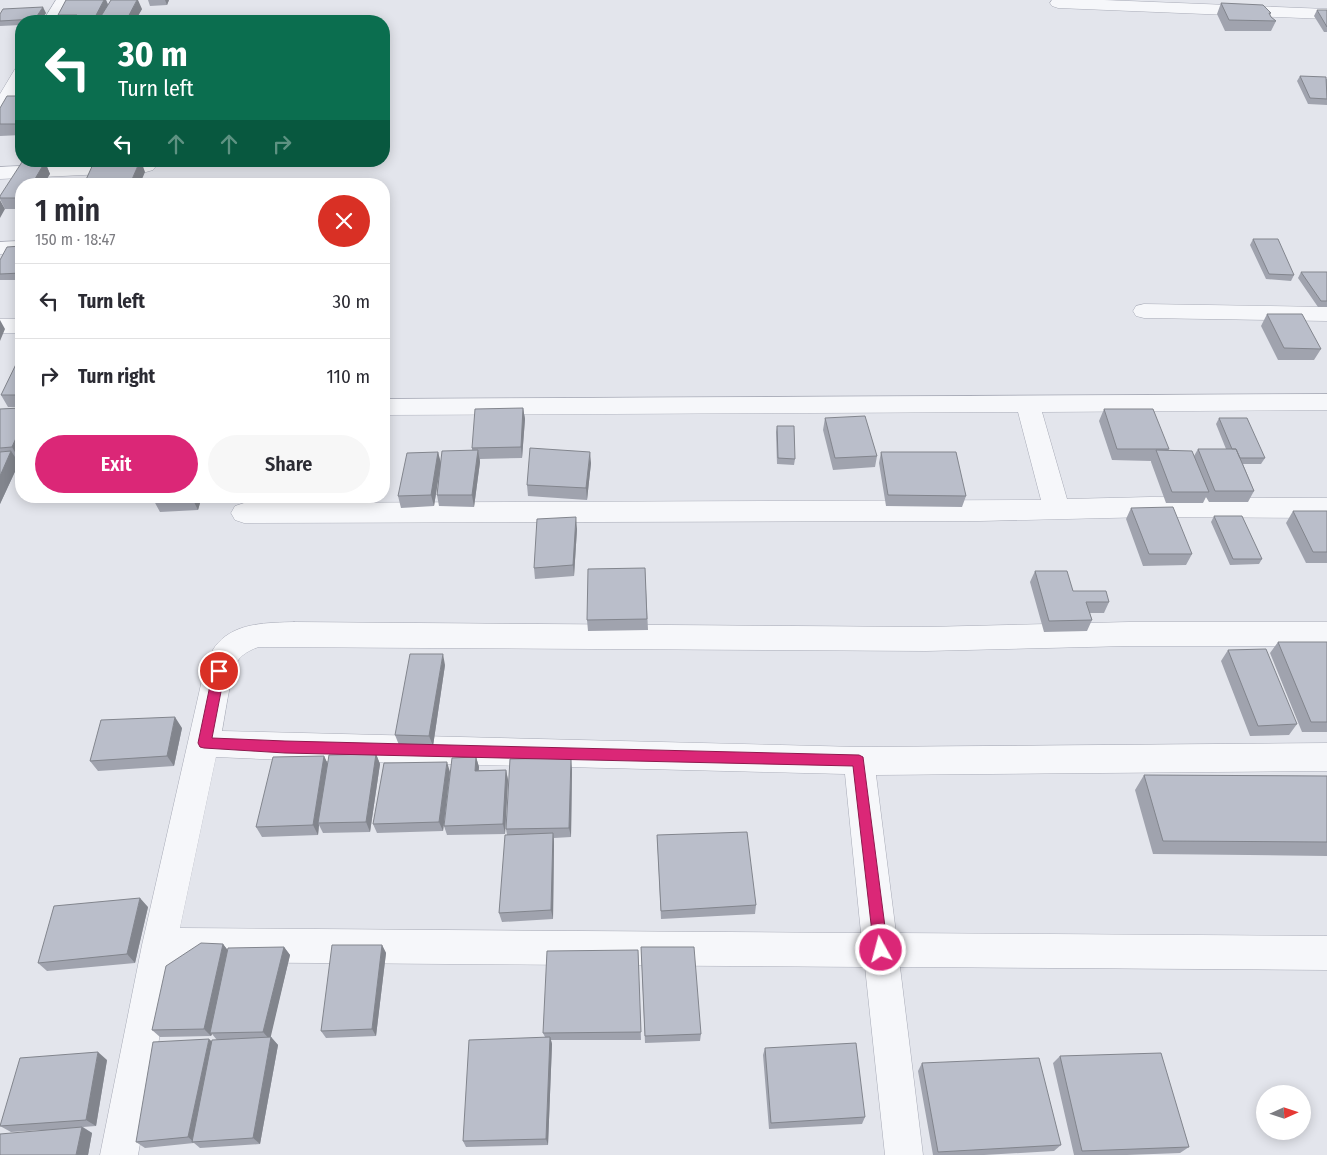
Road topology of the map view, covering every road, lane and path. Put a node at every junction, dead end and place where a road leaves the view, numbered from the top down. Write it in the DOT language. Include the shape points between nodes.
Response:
graph roads {
  1 [pos="64,0"];
  2 [pos="1058,3"];
  3 [pos="1327,14"];
  4 [pos="55,15"];
  5 [pos="15,89"];
  6 [pos="9,104"];
  7 [pos="122,167"];
  8 [pos="0,172"];
  9 [pos="15,247"];
  10 [pos="0,248"];
  11 [pos="1144,311"];
  12 [pos="1327,314"];
  13 [pos="0,326"];
  14 [pos="15,326"];
  15 [pos="1327,402"];
  16 [pos="1028,403"];
  17 [pos="390,407"];
  18 [pos="1327,508"];
  19 [pos="1057,510"];
  20 [pos="244,513"];
  21 [pos="1327,634"];
  22 [pos="204,743"];
  23 [pos="1327,757"];
  24 [pos="859,760"];
  25 [pos="159,945"];
  26 [pos="881,950"];
  27 [pos="1327,953"];
  28 [pos="119,1155"];
  29 [pos="904,1155"];
  1 -- 4 [label="street"];
  2 -- 3 [label="street"];
  5 -- 6 [label="street"];
  7 -- 8 [label="street"];
  9 -- 10 [label="street"];
  11 -- 12 [label="street"];
  13 -- 14 [label="street"];
  15 -- 16 [label="street"];
  16 -- 17 [label="street"];
  16 -- 19 [label="street"];
  18 -- 19 [label="street"];
  19 -- 20 [label="street"];
  21 -- 22 [label="street" via="926,639 259,636 243,640 227,652 219,671"];
  22 -- 24 [label="street"];
  22 -- 25 [label="street"];
  23 -- 24 [label="street"];
  24 -- 26 [label="street"];
  25 -- 26 [label="street"];
  25 -- 28 [label="street"];
  26 -- 27 [label="street"];
  26 -- 29 [label="street"];
}
